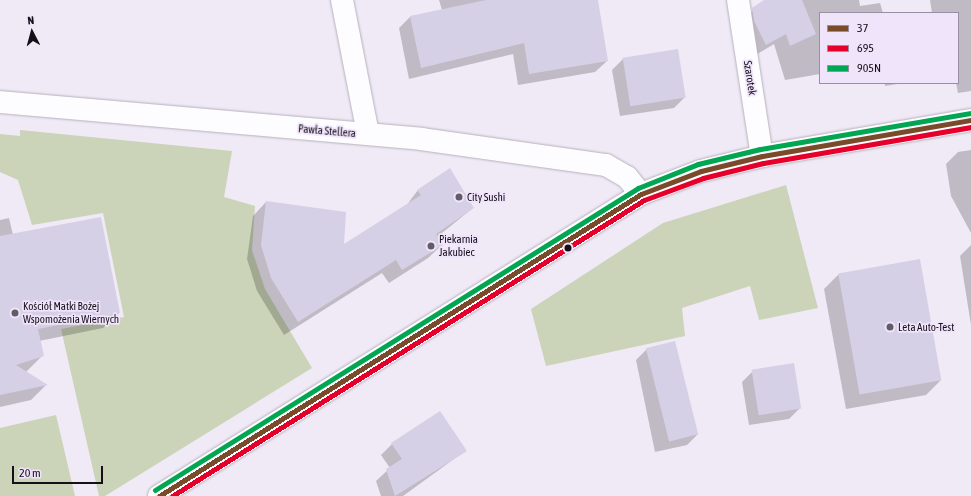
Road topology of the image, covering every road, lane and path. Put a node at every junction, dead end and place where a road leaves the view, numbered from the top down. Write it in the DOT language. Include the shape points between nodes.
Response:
graph roads {
  1 [pos="342,0"];
  2 [pos="738,0"];
  3 [pos="0,102"];
  4 [pos="971,120"];
  5 [pos="368,134"];
  6 [pos="762,156"];
  7 [pos="642,194"];
  8 [pos="159,496"];
  1 -- 5 [label="street"];
  2 -- 6 [label="street, Szarotek"];
  3 -- 5 [label="street, Pawła Stellera"];
  4 -- 6 [label="street"];
  5 -- 7 [label="street, Pawła Stellera" via="606,165 627,177"];
  6 -- 7 [label="street" via="701,170"];
  7 -- 8 [label="street"];
}
